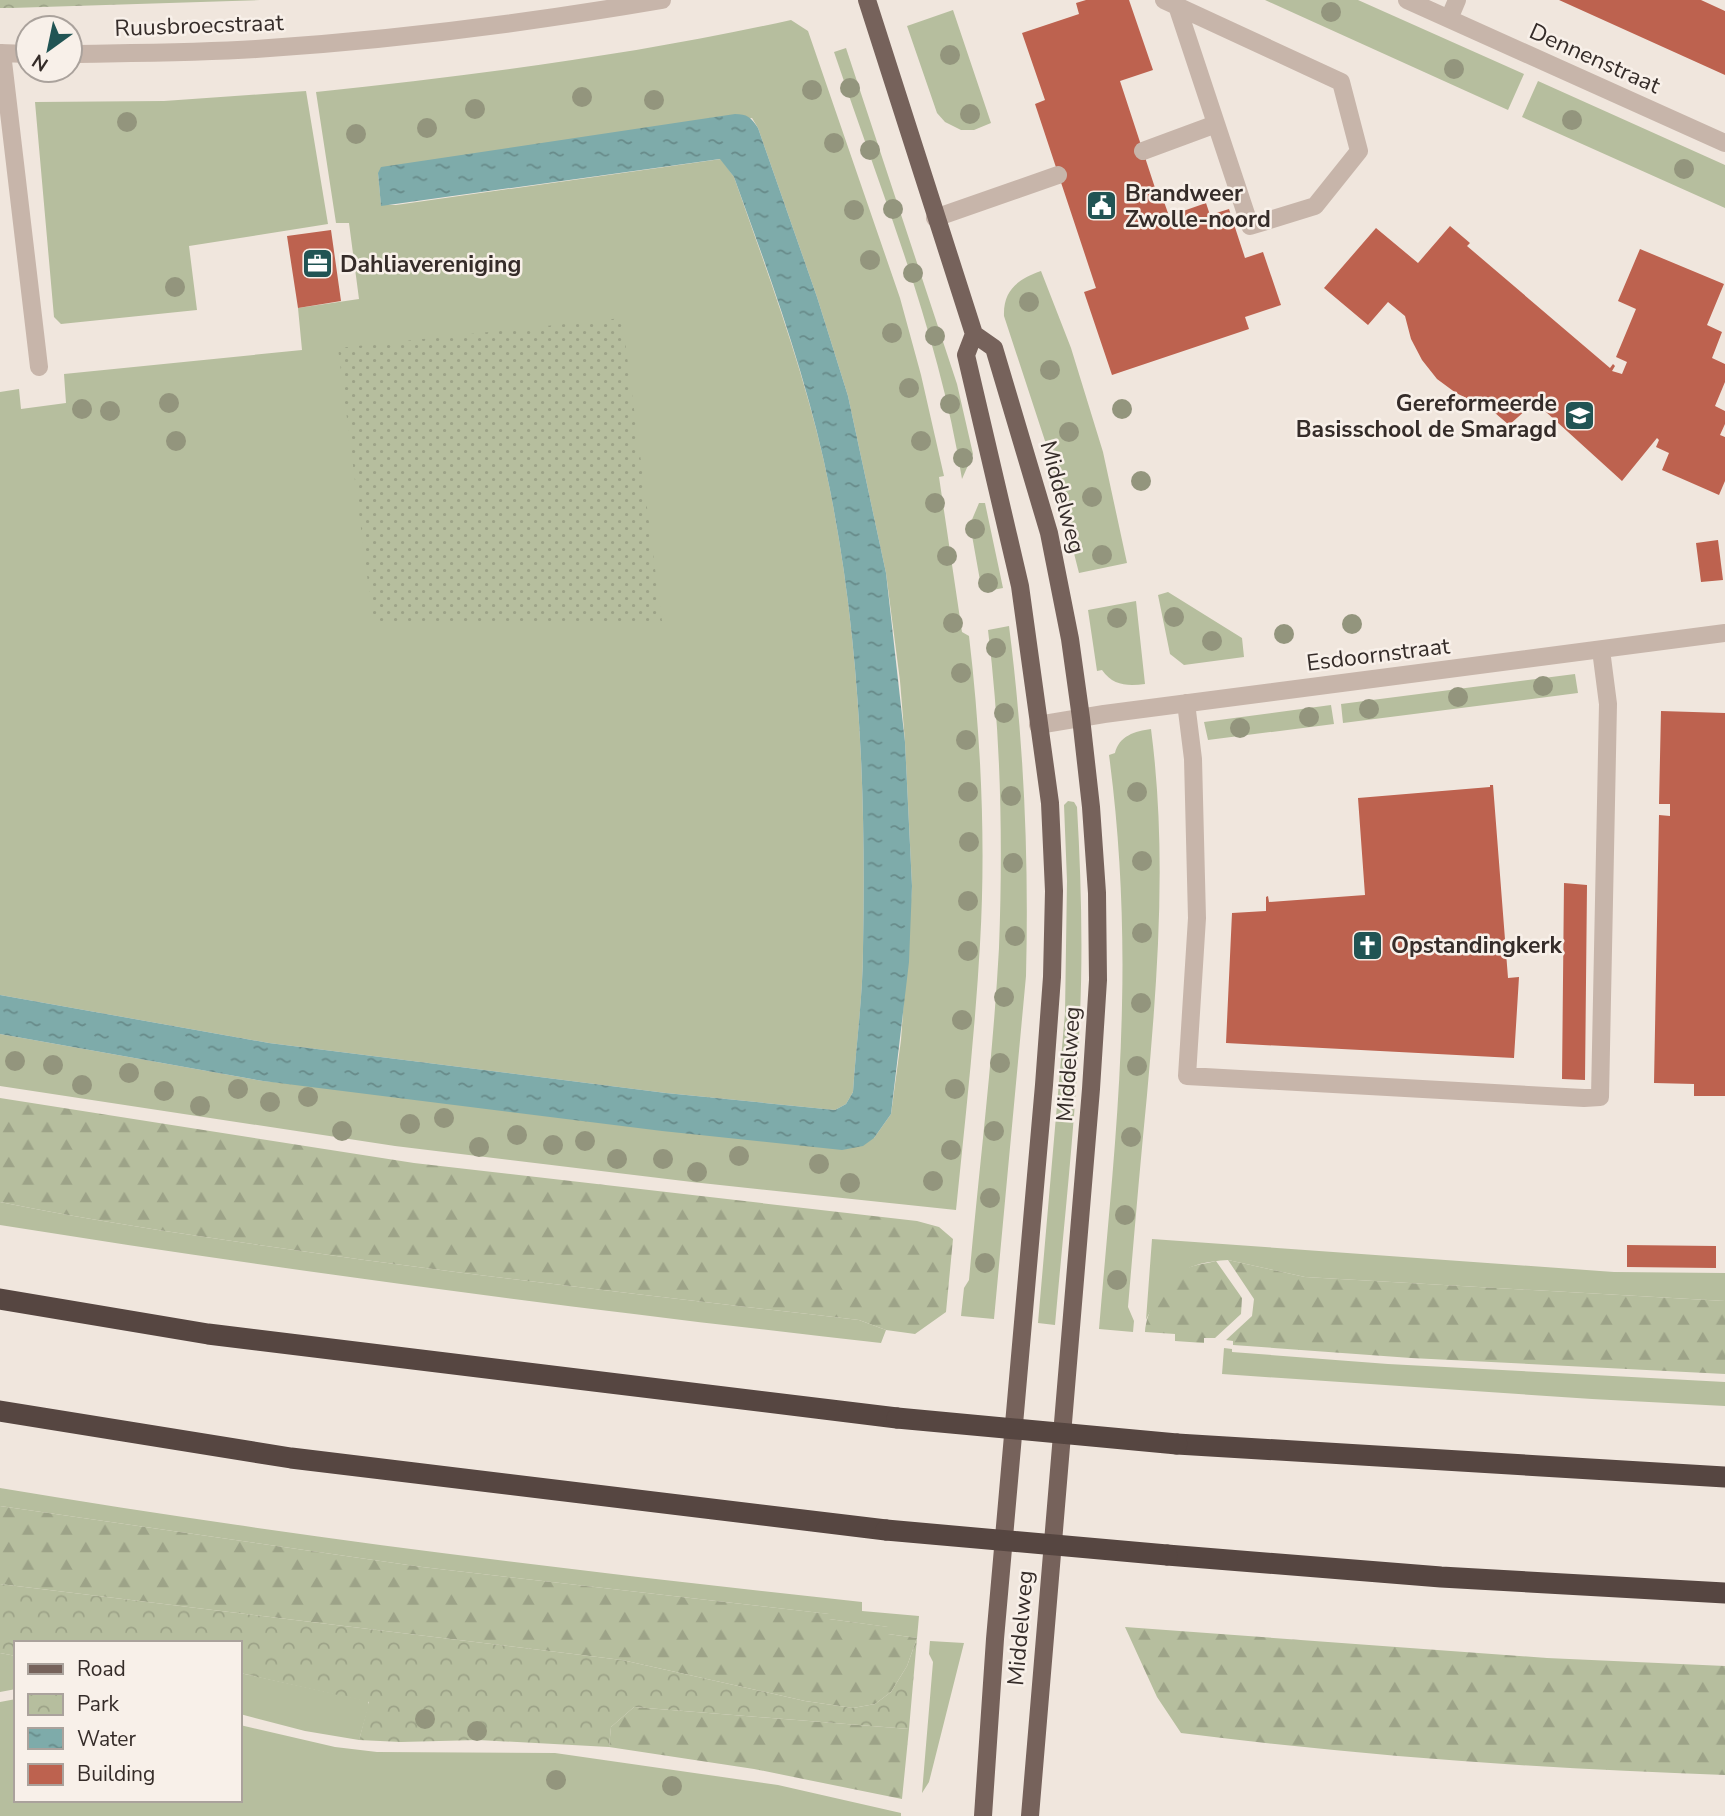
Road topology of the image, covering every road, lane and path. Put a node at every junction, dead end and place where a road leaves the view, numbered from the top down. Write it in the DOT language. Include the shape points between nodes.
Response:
graph roads {
  1 [pos="662,0"];
  2 [pos="867,0"];
  3 [pos="1406,0"];
  4 [pos="1457,0"];
  5 [pos="1171,3"];
  6 [pos="1449,19"];
  7 [pos="1,53"];
  8 [pos="84,54"];
  9 [pos="1216,124"];
  10 [pos="1725,143"];
  11 [pos="1143,150"];
  12 [pos="1058,176"];
  13 [pos="935,218"];
  14 [pos="974,334"];
  15 [pos="39,368"];
  16 [pos="1725,633"];
  17 [pos="1601,650"];
  18 [pos="1186,703"];
  19 [pos="1081,718"];
  20 [pos="1038,725"];
  21 [pos="0,1299"];
  22 [pos="0,1411"];
  23 [pos="1725,1477"];
  24 [pos="1725,1592"];
  25 [pos="983,1816"];
  26 [pos="1030,1816"];
  1 -- 8 [label="street, Ruusbroecstraat" via="507,25 343,42"];
  2 -- 13 [label="main road, Middelweg"];
  3 -- 6 [label="street, Dennenstraat"];
  4 -- 6 [label="street"];
  5 -- 9 [label="street"];
  5 -- 9 [label="street" via="1341,82 1359,150 1315,206 1250,226"];
  6 -- 10 [label="street, Dennenstraat"];
  7 -- 15 [label="street"];
  9 -- 11 [label="street"];
  12 -- 13 [label="street"];
  13 -- 14 [label="main road, Middelweg"];
  14 -- 19 [label="main road, Middelweg" via="993,348 1049,533"];
  14 -- 20 [label="main road, Middelweg" via="966,355 1017,574"];
  16 -- 17 [label="street, Esdoornstraat"];
  17 -- 18 [label="street, Esdoornstraat"];
  17 -- 18 [label="street" via="1608,704 1601,1097 1187,1076 1197,918 1193,759"];
  18 -- 19 [label="street, Esdoornstraat"];
  19 -- 20 [label="street, Esdoornstraat"];
  19 -- 26 [label="main road, Middelweg" via="1096,881 1098,980"];
  20 -- 25 [label="main road, Middelweg" via="1050,803 1052,977"];
  21 -- 23 [label="highway, bridge" via="208,1334 897,1418 1177,1444"];
  22 -- 24 [label="highway, bridge" via="291,1458 886,1530 1441,1577"];
}
